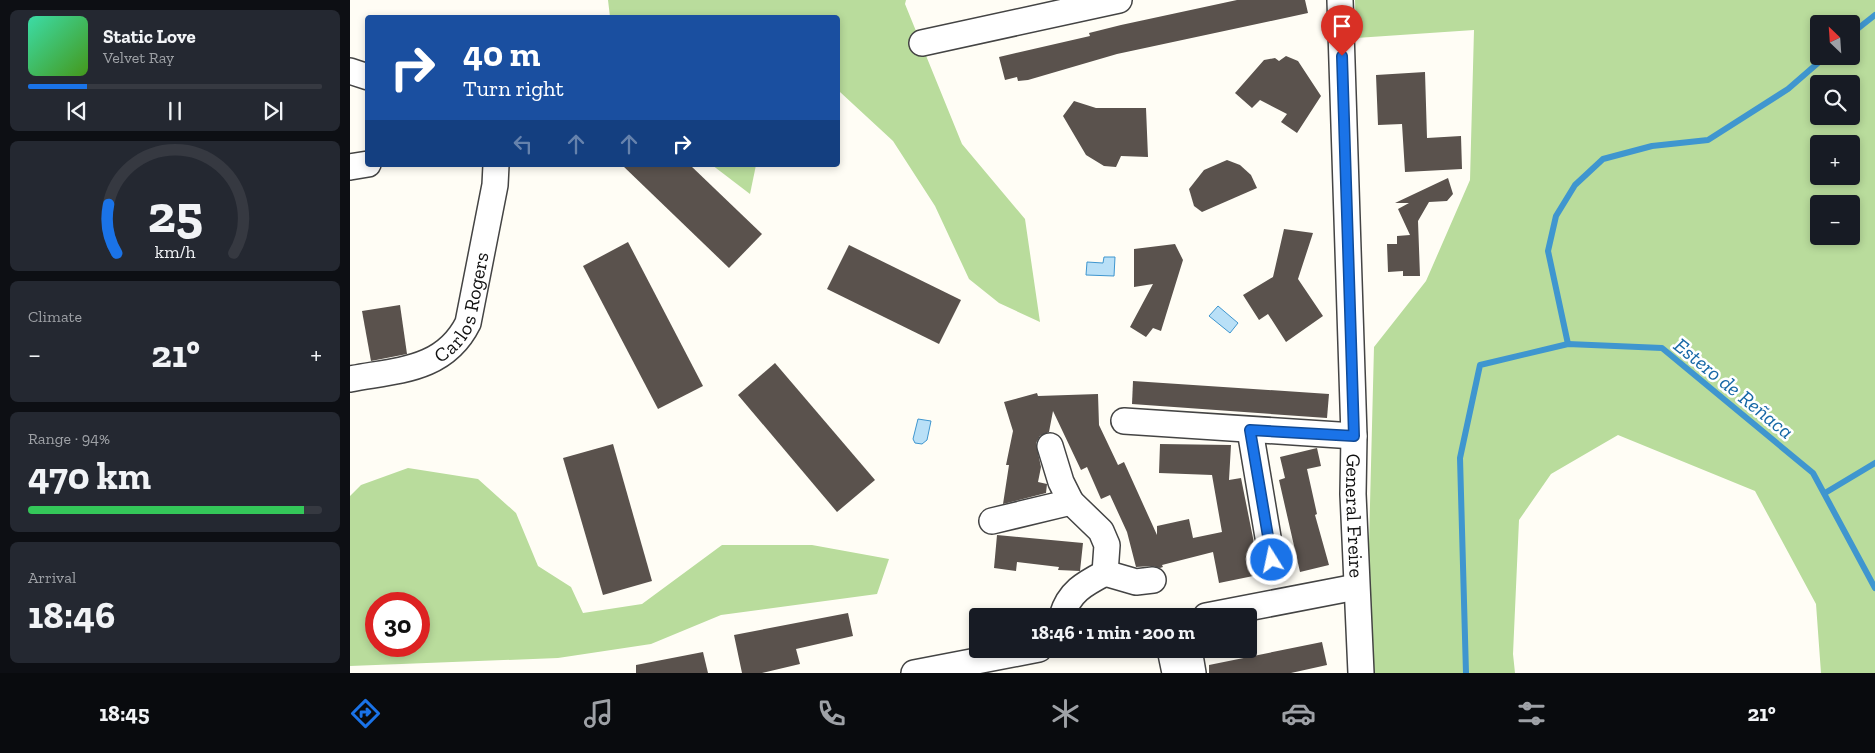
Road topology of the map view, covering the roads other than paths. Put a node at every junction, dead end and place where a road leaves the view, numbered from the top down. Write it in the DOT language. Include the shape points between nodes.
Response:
graph roads {
  1 [pos="1119,0"];
  2 [pos="1340,0"];
  3 [pos="922,43"];
  4 [pos="350,71"];
  5 [pos="365,76"];
  6 [pos="365,164"];
  7 [pos="350,167"];
  8 [pos="496,167"];
  9 [pos="350,379"];
  10 [pos="1124,421"];
  11 [pos="1250,430"];
  12 [pos="1354,436"];
  13 [pos="1050,446"];
  14 [pos="1071,502"];
  15 [pos="992,521"];
  16 [pos="1272,560"];
  17 [pos="1105,573"];
  18 [pos="1154,580"];
  19 [pos="1356,587"];
  20 [pos="1065,608"];
  21 [pos="1247,608"];
  22 [pos="994,658"];
  23 [pos="1172,658"];
  24 [pos="1190,658"];
  25 [pos="923,672"];
  26 [pos="1175,673"];
  27 [pos="1193,673"];
  28 [pos="1361,673"];
  1 -- 3 [label="street"];
  2 -- 12 [label="street, General Freire"];
  4 -- 5 [label="street"];
  6 -- 7 [label="street"];
  8 -- 9 [label="street, Carlos Rogers" via="496,185 468,323 463,334 446,352 424,365"];
  10 -- 11 [label="street"];
  11 -- 12 [label="street"];
  11 -- 16 [label="street"];
  12 -- 19 [label="street, General Freire"];
  13 -- 14 [label="street"];
  14 -- 15 [label="street"];
  14 -- 17 [label="street" via="1102,531 1107,545"];
  17 -- 18 [label="street" via="1136,582"];
  17 -- 20 [label="street" via="1082,585 1070,596"];
  19 -- 21 [label="street"];
  19 -- 28 [label="street, General Freire"];
  22 -- 25 [label="street"];
  23 -- 26 [label="street"];
  24 -- 27 [label="street"];
}
